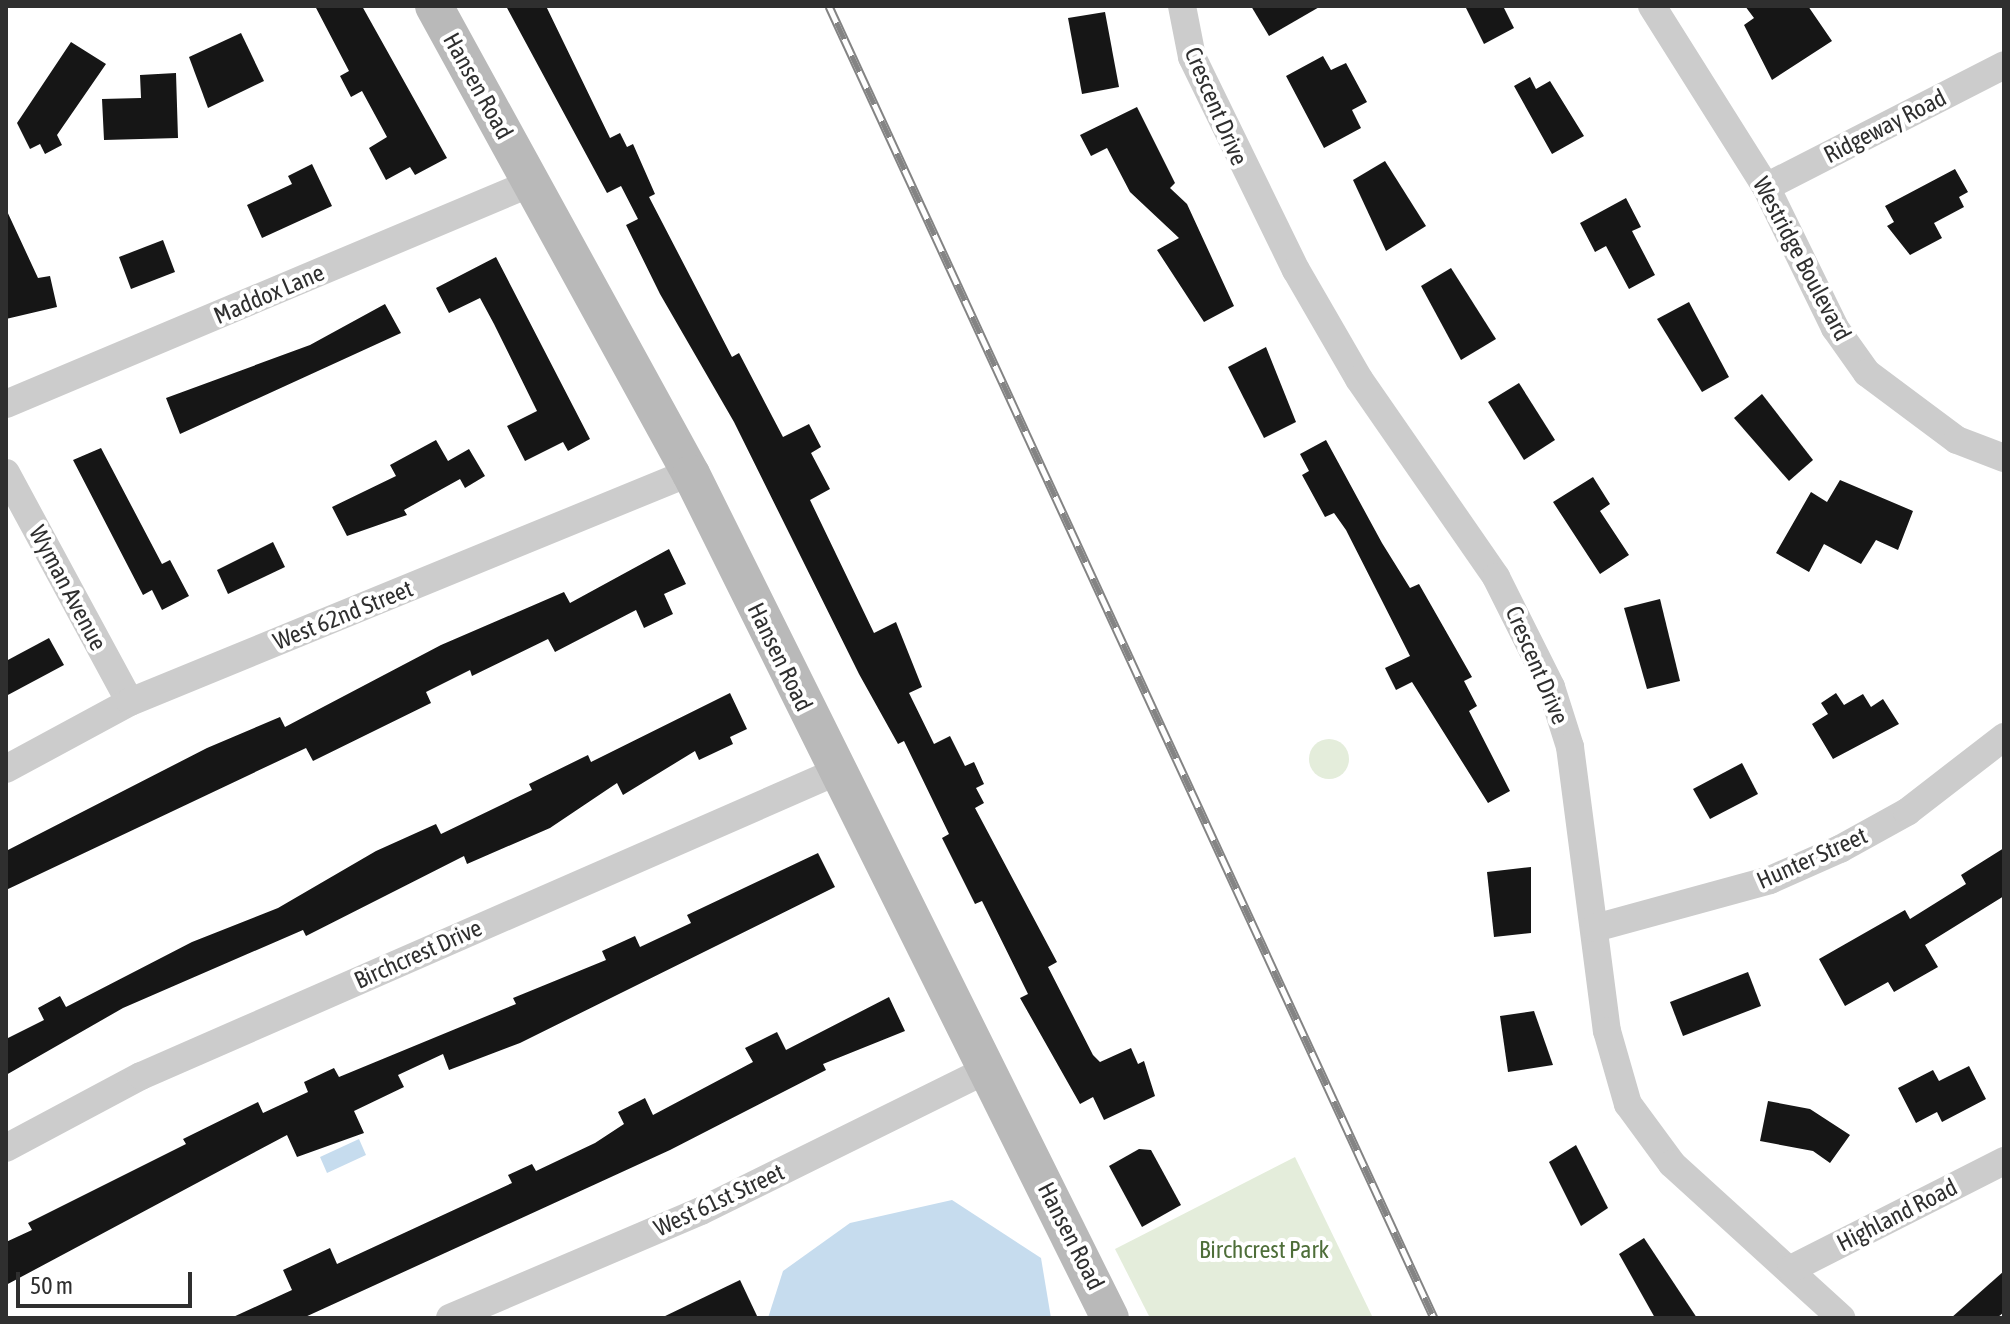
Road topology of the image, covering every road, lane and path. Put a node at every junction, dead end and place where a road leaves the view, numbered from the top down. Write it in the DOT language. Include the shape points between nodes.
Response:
graph roads {
  1 [pos="434,6"];
  2 [pos="1182,6"];
  3 [pos="1652,6"];
  4 [pos="2004,65"];
  5 [pos="531,183"];
  6 [pos="1766,187"];
  7 [pos="6,404"];
  8 [pos="2004,458"];
  9 [pos="6,473"];
  10 [pos="686,474"];
  11 [pos="130,702"];
  12 [pos="2004,737"];
  13 [pos="6,769"];
  14 [pos="836,772"];
  15 [pos="1595,928"];
  16 [pos="984,1071"];
  17 [pos="6,1148"];
  18 [pos="2004,1161"];
  19 [pos="1791,1269"];
  20 [pos="450,1318"];
  21 [pos="1110,1318"];
  22 [pos="1841,1318"];
  1 -- 5 [label="street, Hansen Road"];
  2 -- 15 [label="street, Crescent Drive" via="1192,57 1296,270 1359,379 1527,630 1570,747"];
  3 -- 6 [label="street, Westridge Boulevard"];
  4 -- 6 [label="street, Ridgeway Road"];
  5 -- 7 [label="street, Maddox Lane"];
  5 -- 10 [label="street, Hansen Road"];
  6 -- 8 [label="street, Westridge Boulevard" via="1835,328 1867,373 1957,440"];
  9 -- 11 [label="street, Wyman Avenue"];
  10 -- 11 [label="street, West 62nd Street"];
  10 -- 14 [label="street, Hansen Road"];
  11 -- 13 [label="street, West 62nd Street"];
  12 -- 15 [label="street, Hunter Street" via="1907,812 1840,849 1770,880"];
  14 -- 16 [label="street, Hansen Road"];
  14 -- 17 [label="street, Birchcrest Drive" via="141,1076"];
  15 -- 19 [label="street, Crescent Drive" via="1614,1068 1634,1115 1672,1164"];
  16 -- 20 [label="street, West 61st Street" via="701,1211"];
  16 -- 21 [label="street, Hansen Road"];
  18 -- 19 [label="street, Highland Road"];
  19 -- 22 [label="street, Crescent Drive"];
}
